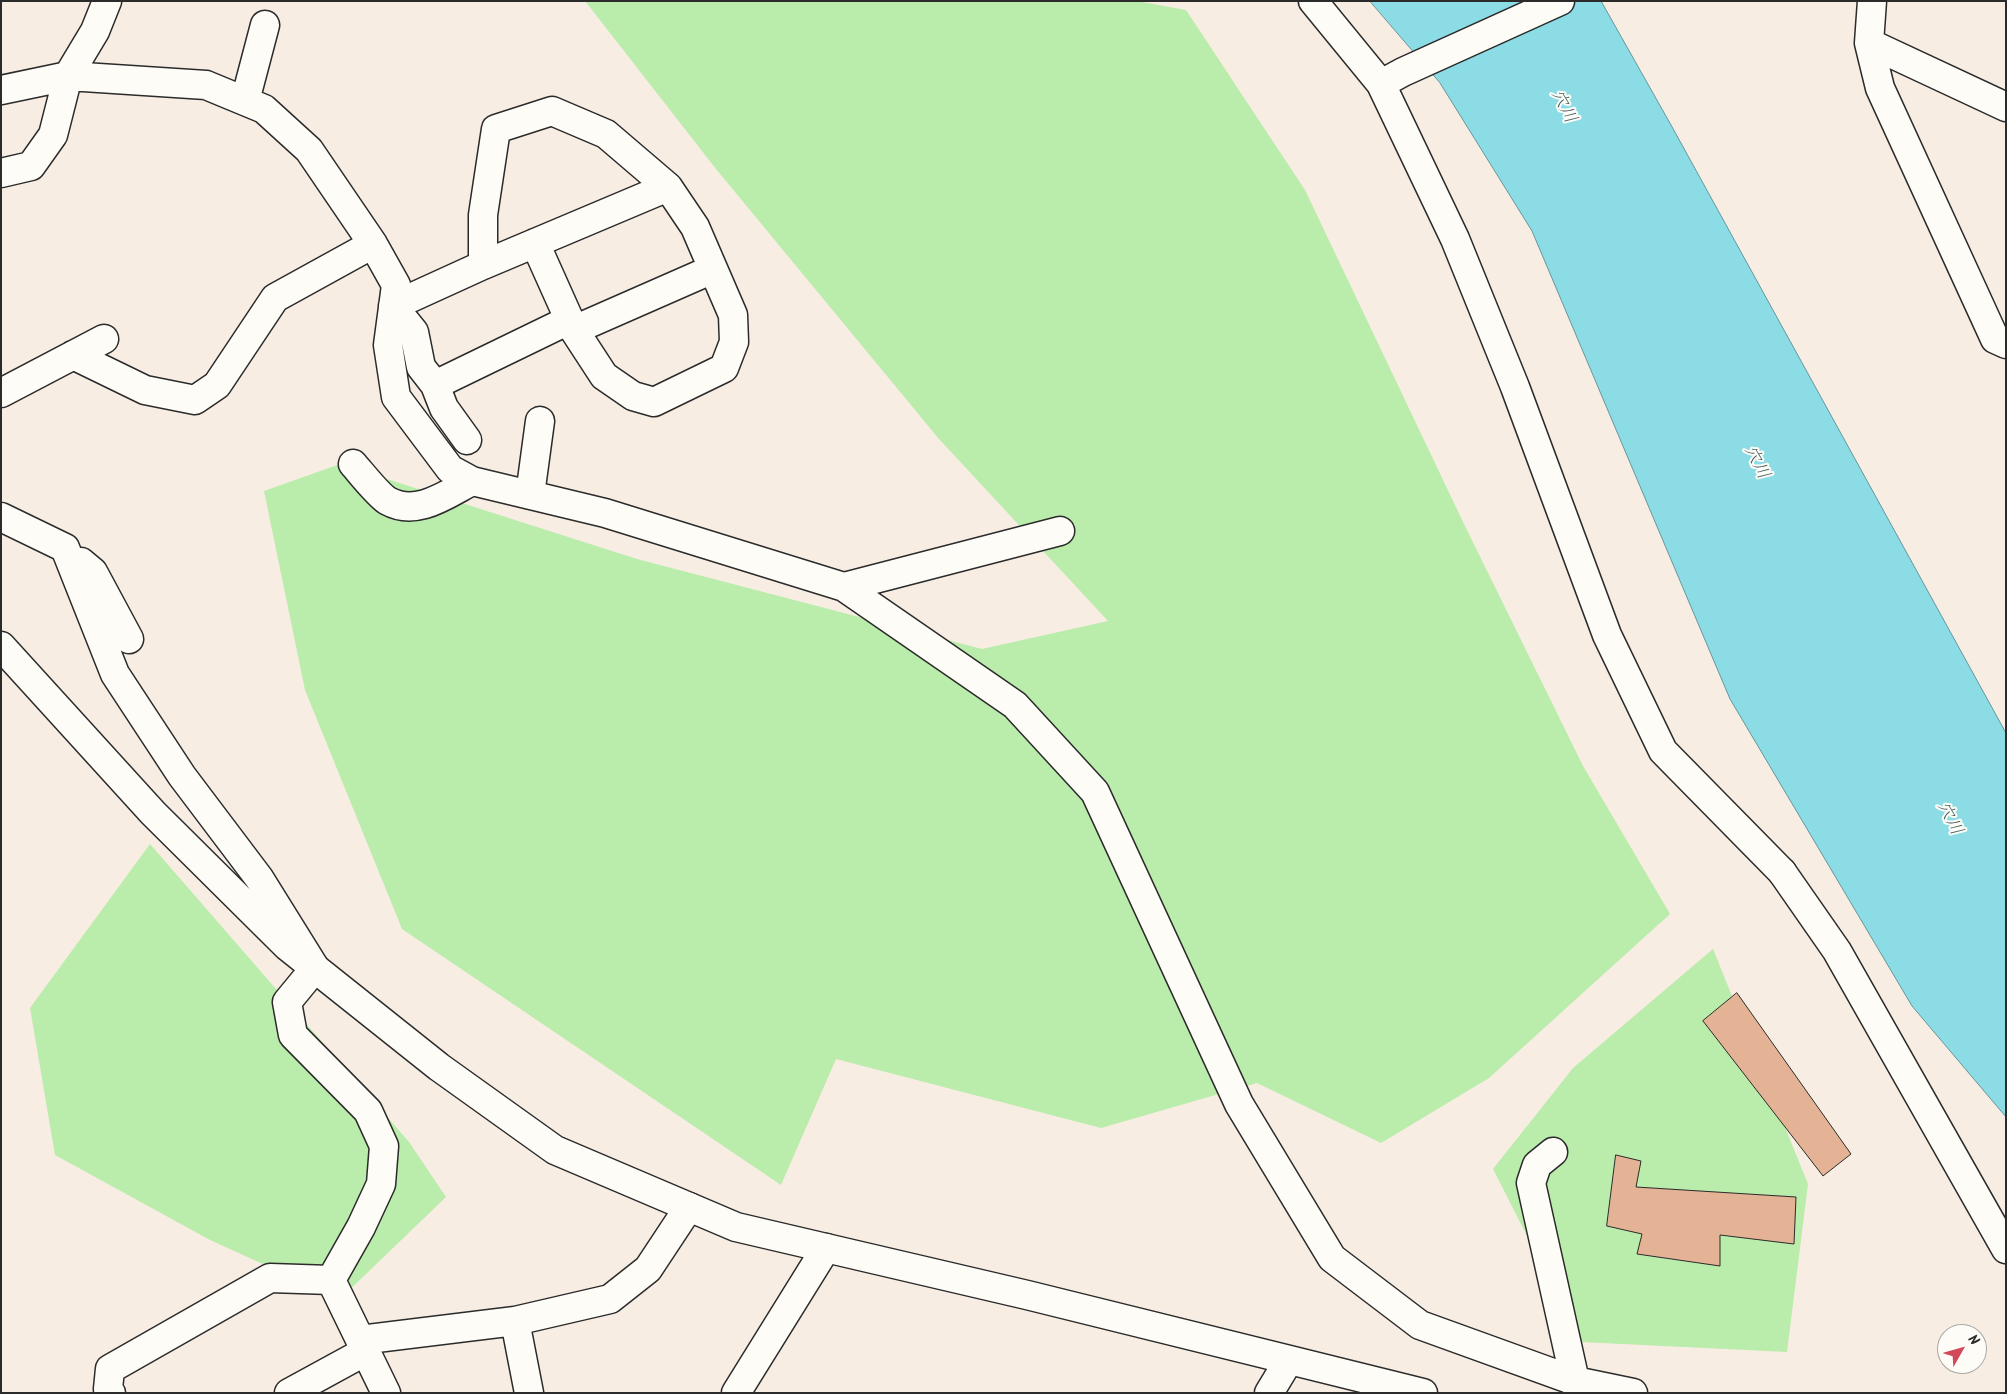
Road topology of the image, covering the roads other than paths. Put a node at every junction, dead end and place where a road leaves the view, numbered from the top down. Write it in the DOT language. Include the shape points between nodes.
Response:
graph roads {
  1 [pos="107,1"];
  2 [pos="1313,1"];
  3 [pos="1560,1"];
  4 [pos="1872,1"];
  5 [pos="265,25"];
  6 [pos="1869,43"];
  7 [pos="68,76"];
  8 [pos="1392,78"];
  9 [pos="1,90"];
  10 [pos="245,101"];
  11 [pos="2006,107"];
  12 [pos="1,173"];
  13 [pos="668,187"];
  14 [pos="535,243"];
  15 [pos="373,244"];
  16 [pos="483,265"];
  17 [pos="713,269"];
  18 [pos="393,306"];
  19 [pos="572,325"];
  20 [pos="104,339"];
  21 [pos="2006,344"];
  22 [pos="73,355"];
  23 [pos="435,386"];
  24 [pos="1,393"];
  25 [pos="540,421"];
  26 [pos="467,440"];
  27 [pos="353,464"];
  28 [pos="472,481"];
  29 [pos="530,495"];
  30 [pos="1,517"];
  31 [pos="1060,530"];
  32 [pos="65,548"];
  33 [pos="844,587"];
  34 [pos="129,639"];
  35 [pos="1,646"];
  36 [pos="315,968"];
  37 [pos="1553,1152"];
  38 [pos="688,1207"];
  39 [pos="826,1248"];
  40 [pos="2006,1249"];
  41 [pos="331,1280"];
  42 [pos="515,1321"];
  43 [pos="363,1345"];
  44 [pos="1290,1360"];
  45 [pos="1576,1387"];
  46 [pos="111,1393"];
  47 [pos="289,1393"];
  48 [pos="386,1393"];
  49 [pos="529,1393"];
  50 [pos="736,1393"];
  51 [pos="1269,1393"];
  52 [pos="1423,1393"];
  53 [pos="1633,1393"];
  1 -- 7 [label="street" via="95,31"];
  2 -- 8 [label="street"];
  3 -- 8 [label="street"];
  4 -- 6 [label="street"];
  5 -- 10 [label="street"];
  6 -- 11 [label="street"];
  6 -- 21 [label="street" via="1880,88 1924,185 1995,339"];
  7 -- 9 [label="street"];
  7 -- 10 [label="street" via="206,85"];
  7 -- 12 [label="street" via="53,135 31,166"];
  8 -- 40 [label="street" via="1516,387 1607,635 1663,751 1782,872 1837,951"];
  10 -- 15 [label="street" via="264,109 309,150"];
  13 -- 14 [label="street"];
  13 -- 16 [label="street" via="606,134 552,111 496,129 483,215"];
  13 -- 17 [label="street" via="695,227"];
  14 -- 16 [label="street"];
  14 -- 19 [label="street"];
  15 -- 18 [label="street" via="396,285"];
  15 -- 22 [label="street" via="275,298 216,385 196,400 145,390"];
  16 -- 18 [label="street"];
  17 -- 19 [label="street"];
  17 -- 19 [label="street" via="733,315 734,342 724,368 654,402 634,396 604,376"];
  18 -- 23 [label="street" via="414,332 421,367"];
  18 -- 28 [label="street" via="388,345 396,397 450,469"];
  19 -- 23 [label="street"];
  20 -- 22 [label="street"];
  22 -- 24 [label="street"];
  23 -- 26 [label="street" via="444,408"];
  25 -- 29 [label="street"];
  27 -- 28 [label="street" via="388,501 410,508 434,502"];
  28 -- 29 [label="street"];
  29 -- 33 [label="street" via="605,514"];
  30 -- 32 [label="street"];
  31 -- 33 [label="street"];
  32 -- 34 [label="street" via="93,572"];
  32 -- 36 [label="street" via="115,674 182,776 259,878"];
  33 -- 45 [label="street" via="1015,705 1094,792 1239,1104 1332,1258 1420,1325"];
  35 -- 36 [label="street" via="153,813 287,946"];
  36 -- 38 [label="street" via="439,1067 555,1150"];
  36 -- 41 [label="street" via="287,1002 293,1035 368,1111 384,1146 381,1184 361,1228"];
  37 -- 45 [label="street" via="1537,1165 1531,1183"];
  38 -- 39 [label="street" via="736,1227"];
  38 -- 42 [label="street" via="648,1269 610,1299"];
  39 -- 44 [label="street"];
  39 -- 50 [label="street"];
  41 -- 43 [label="street"];
  41 -- 46 [label="street" via="270,1278 110,1369 108,1389"];
  42 -- 43 [label="street"];
  42 -- 49 [label="street"];
  43 -- 47 [label="street"];
  43 -- 48 [label="street"];
  44 -- 51 [label="street"];
  44 -- 52 [label="street"];
  45 -- 53 [label="street"];
}
